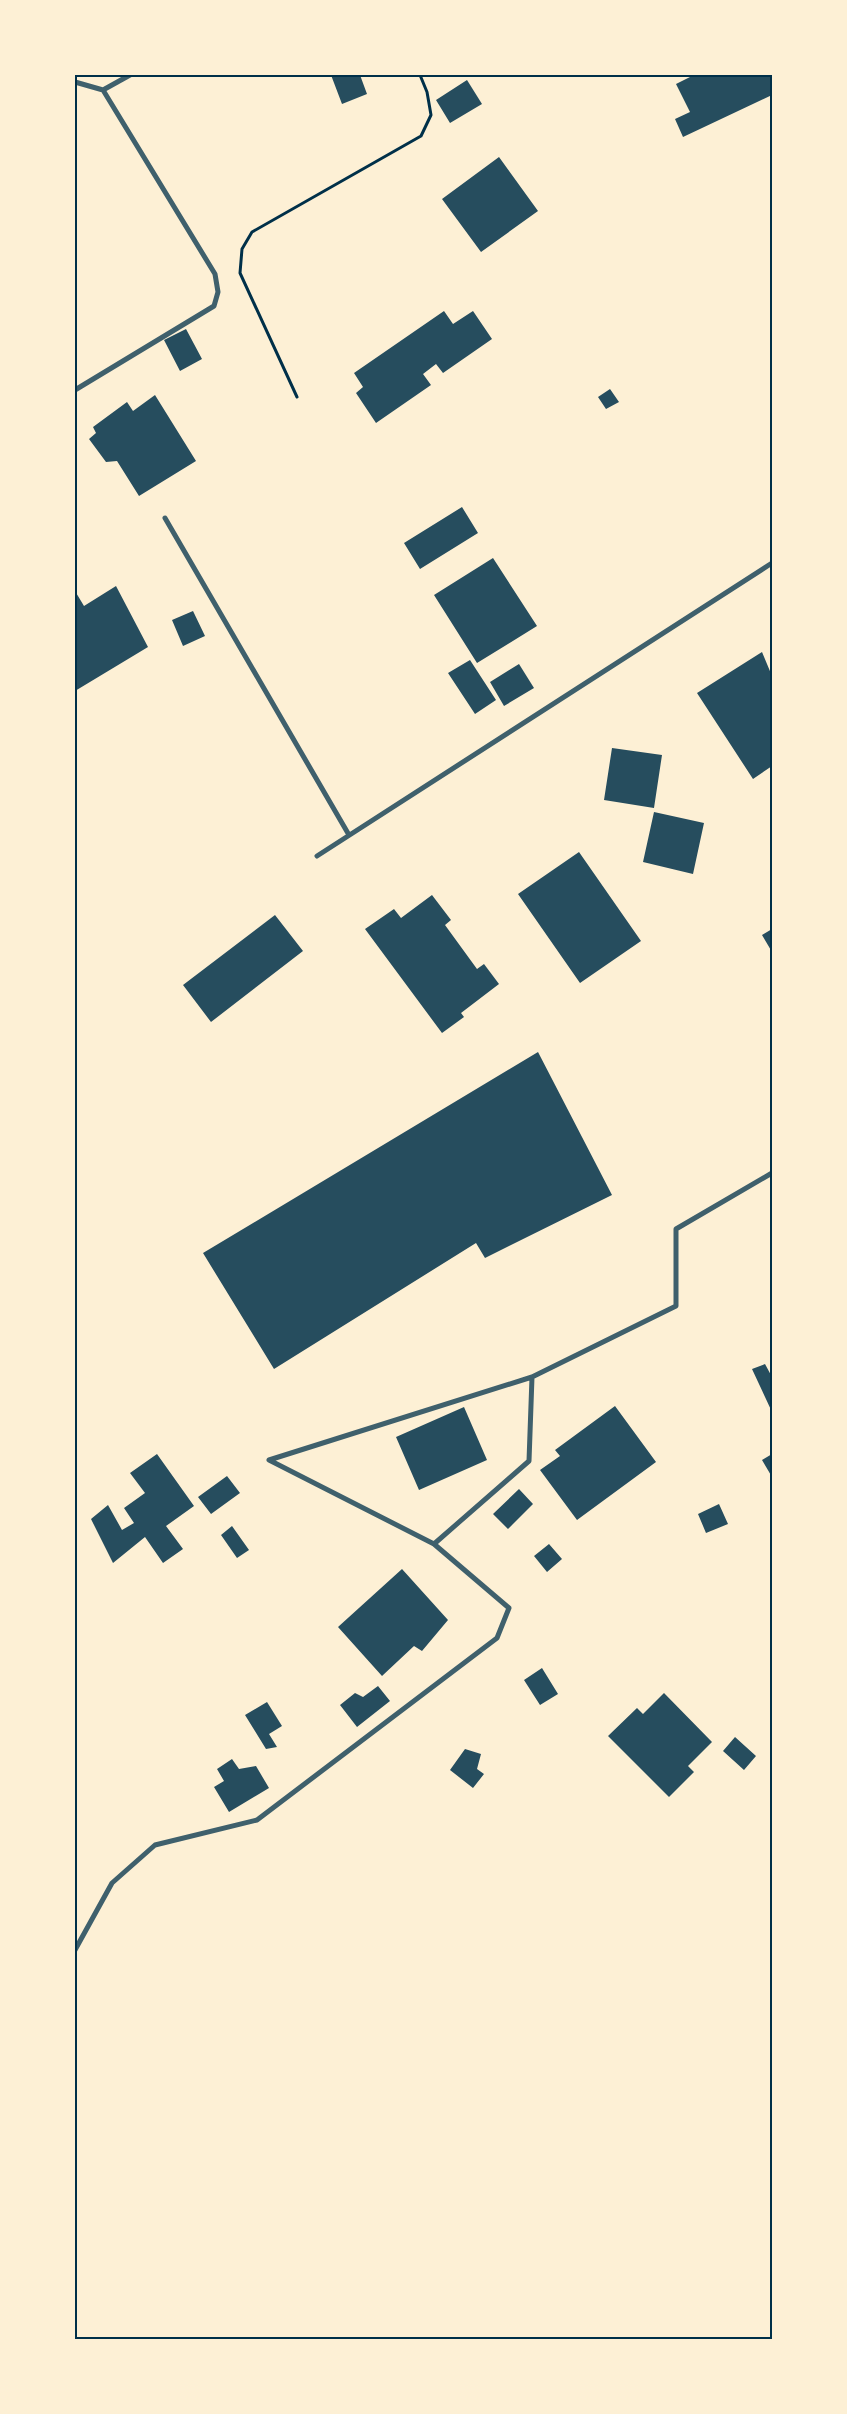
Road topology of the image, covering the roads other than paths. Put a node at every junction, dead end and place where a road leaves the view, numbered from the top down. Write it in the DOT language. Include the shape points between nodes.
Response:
graph roads {
  1 [pos="130,75"];
  2 [pos="75,82"];
  3 [pos="103,90"];
  4 [pos="75,390"];
  5 [pos="165,518"];
  6 [pos="772,563"];
  7 [pos="349,835"];
  8 [pos="317,856"];
  9 [pos="772,1173"];
  10 [pos="532,1377"];
  11 [pos="434,1544"];
  12 [pos="75,1950"];
  1 -- 3 [label="street"];
  2 -- 3 [label="street"];
  3 -- 4 [label="street" via="215,274 218,292 214,306"];
  5 -- 7 [label="street"];
  6 -- 7 [label="street"];
  7 -- 8 [label="street"];
  9 -- 10 [label="street" via="676,1228 676,1306"];
  10 -- 11 [label="street" via="529,1461"];
  10 -- 11 [label="street" via="269,1460"];
  11 -- 12 [label="street" via="509,1608 497,1638 257,1820 155,1845 112,1883"];
}
